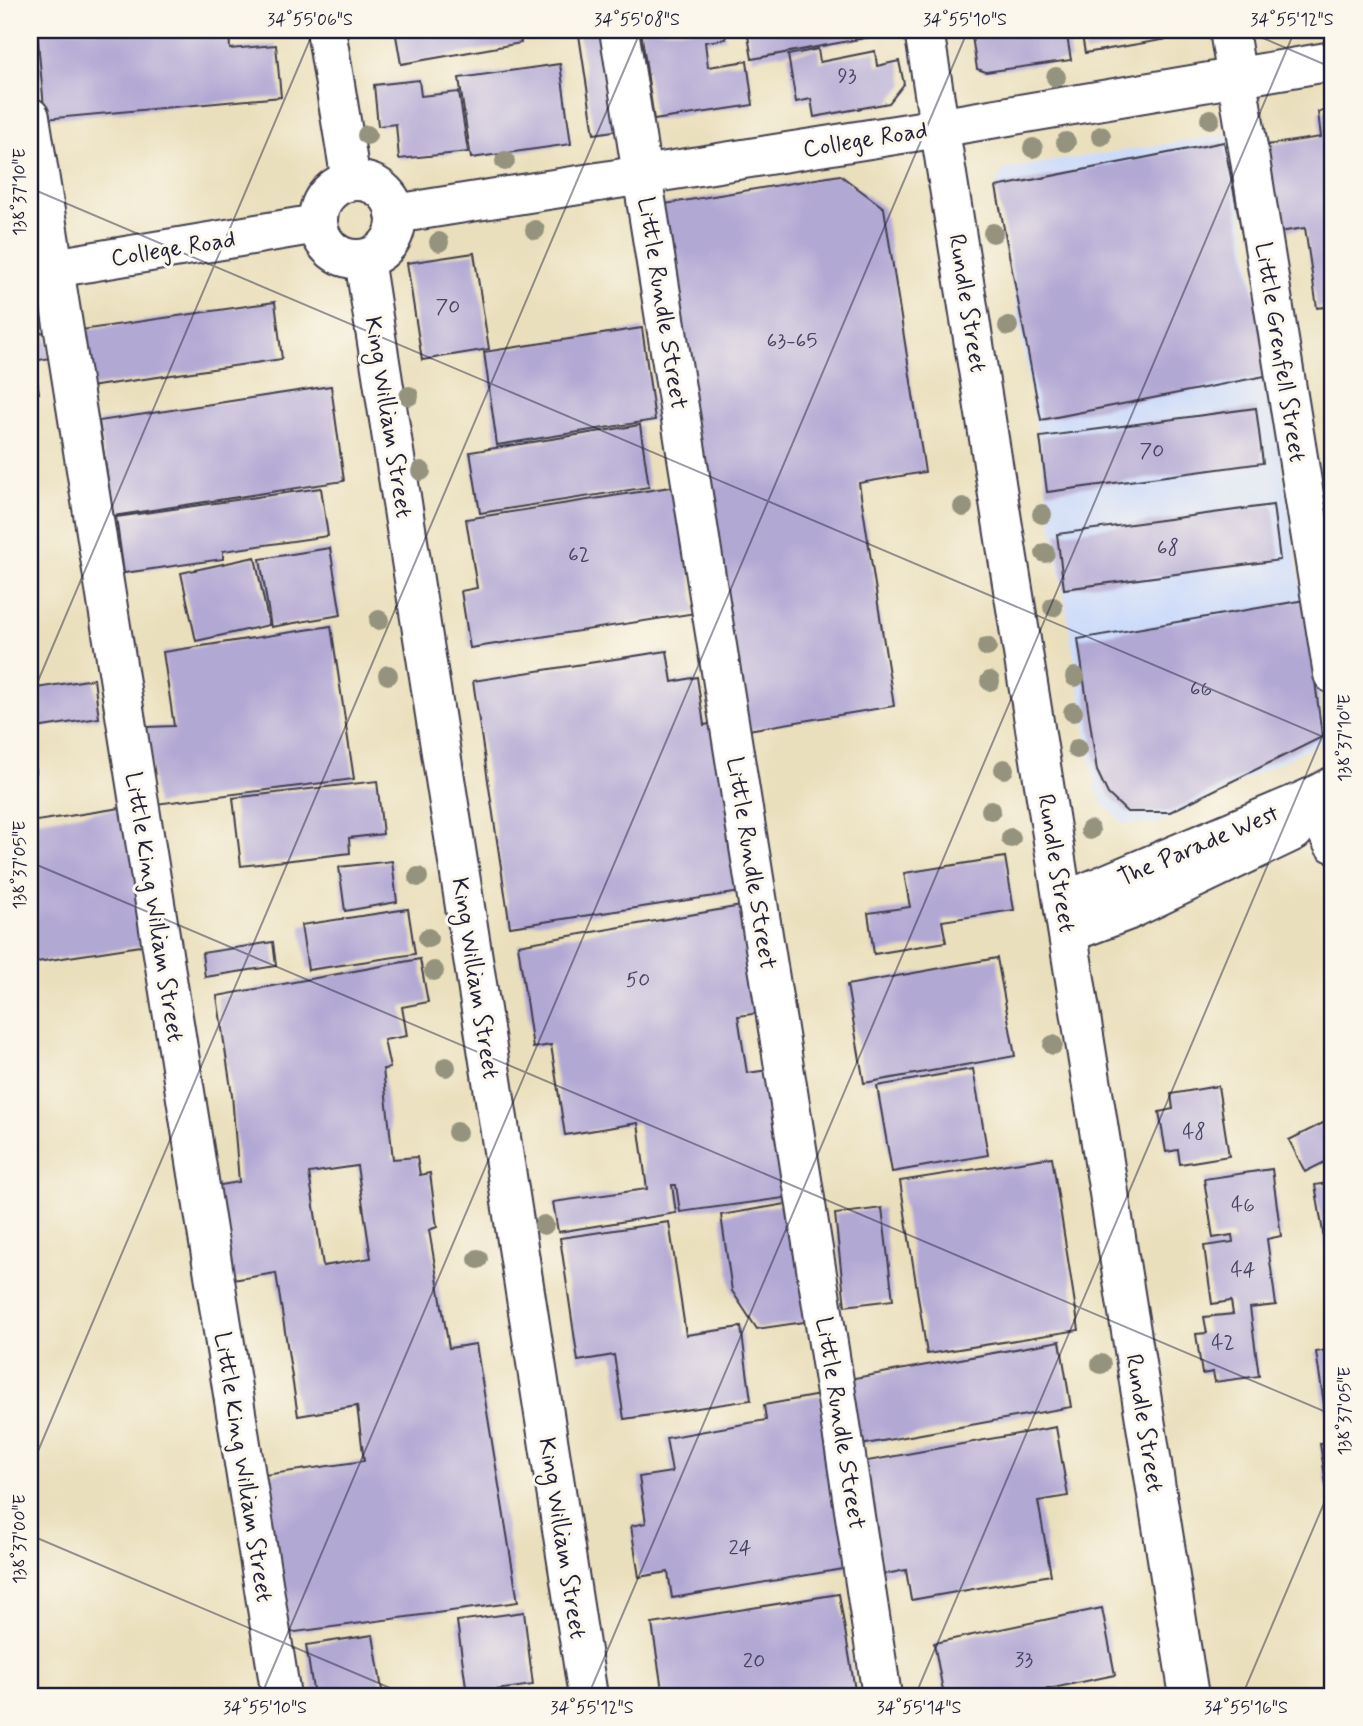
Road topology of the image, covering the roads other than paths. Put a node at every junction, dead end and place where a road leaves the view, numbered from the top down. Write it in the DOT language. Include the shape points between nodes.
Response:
graph roads {
  1 [pos="326,30"];
  2 [pos="619,30"];
  3 [pos="924,30"];
  4 [pos="1229,30"];
  5 [pos="1333,61"];
  6 [pos="1237,76"];
  7 [pos="30,117"];
  8 [pos="940,127"];
  9 [pos="642,175"];
  10 [pos="351,181"];
  11 [pos="396,214"];
  12 [pos="317,225"];
  13 [pos="364,259"];
  14 [pos="42,270"];
  15 [pos="1333,674"];
  16 [pos="1326,811"];
  17 [pos="1065,917"];
  18 [pos="281,1696"];
  19 [pos="588,1696"];
  20 [pos="883,1696"];
  21 [pos="1189,1696"];
  1 -- 10 [label="street"];
  2 -- 9 [label="street, Little Rundle Street"];
  3 -- 8 [label="street, Rundle Street"];
  4 -- 6 [label="street, Little Grenfell Street"];
  5 -- 6 [label="street, College Road"];
  6 -- 8 [label="street, College Road"];
  6 -- 15 [label="street, Little Grenfell Street"];
  7 -- 14 [label="street, Little King William Street"];
  8 -- 9 [label="street, College Road"];
  8 -- 17 [label="street, Rundle Street"];
  9 -- 11 [label="street, College Road"];
  9 -- 20 [label="street, Little Rundle Street"];
  10 -- 11 [label="street" via="372,184 385,193"];
  10 -- 12 [label="street" via="330,191 320,205"];
  11 -- 13 [label="street" via="393,236 383,250"];
  12 -- 13 [label="street" via="330,250 349,260"];
  12 -- 14 [label="street, College Road"];
  13 -- 19 [label="street, King William Street"];
  14 -- 18 [label="street, Little King William Street"];
  16 -- 17 [label="street, The Parade West"];
  17 -- 21 [label="street, Rundle Street"];
}
